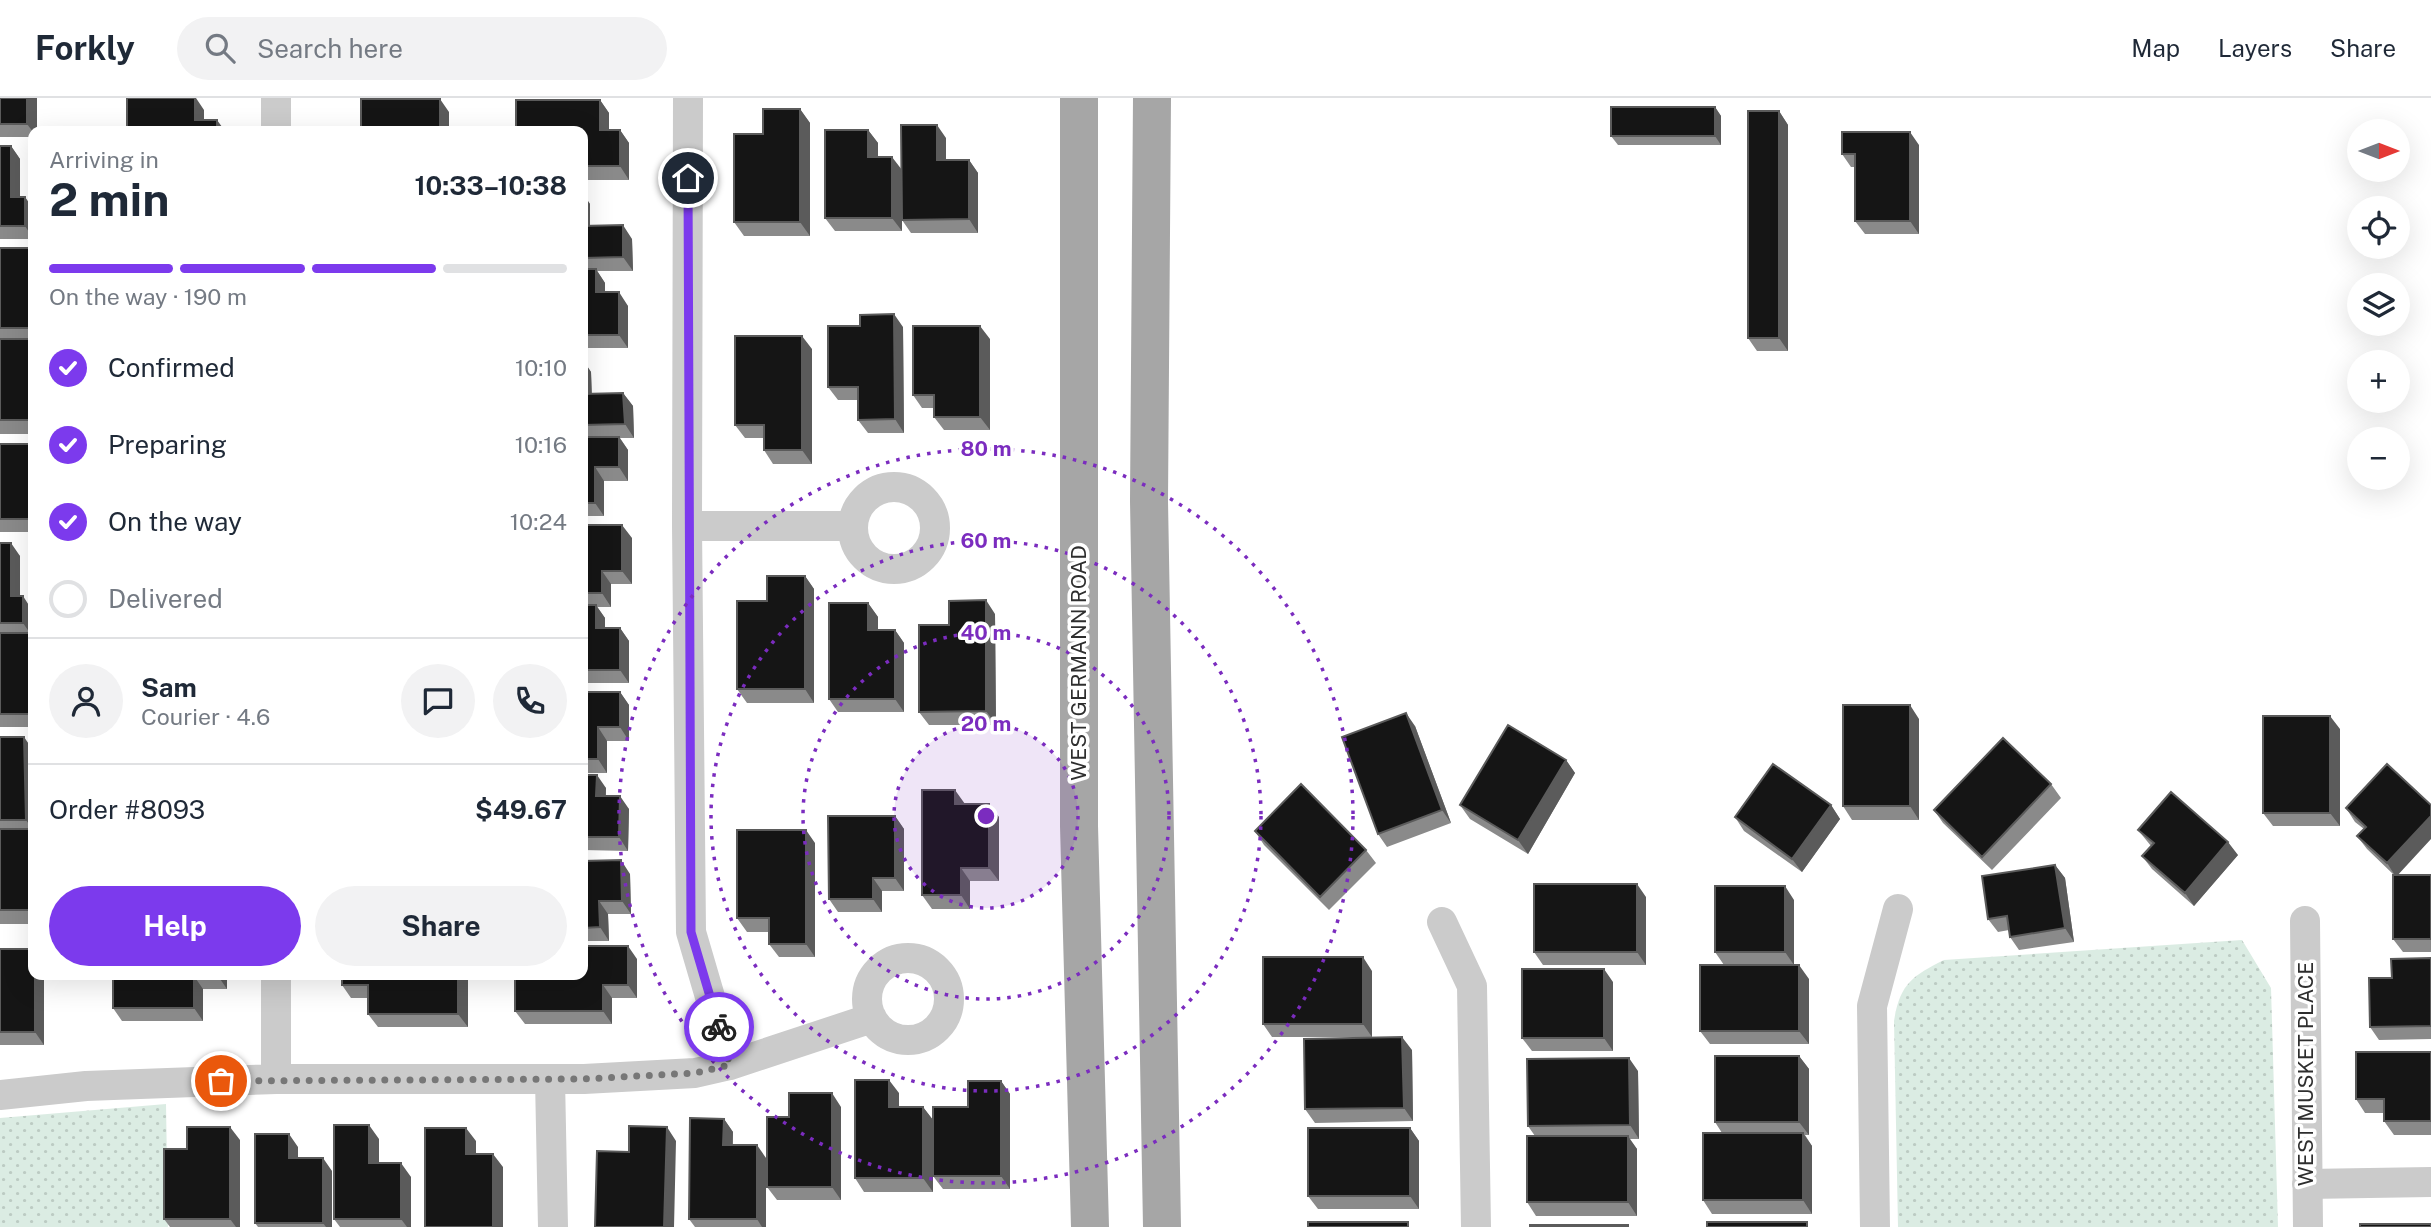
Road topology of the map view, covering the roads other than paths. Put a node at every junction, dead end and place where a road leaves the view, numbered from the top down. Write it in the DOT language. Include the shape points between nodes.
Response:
graph roads {
  1 [pos="276,98"];
  2 [pos="688,98"];
  3 [pos="1079,98"];
  4 [pos="1152,98"];
  5 [pos="276,126"];
  6 [pos="687,526"];
  7 [pos="853,526"];
  8 [pos="1898,909"];
  9 [pos="2305,921"];
  10 [pos="1442,922"];
  11 [pos="276,980"];
  12 [pos="872,1018"];
  13 [pos="730,1065"];
  14 [pos="276,1079"];
  15 [pos="551,1079"];
  16 [pos="0,1095"];
  17 [pos="2431,1182"];
  18 [pos="2307,1184"];
  19 [pos="553,1227"];
  20 [pos="1090,1227"];
  21 [pos="1161,1227"];
  22 [pos="1476,1227"];
  23 [pos="1875,1227"];
  24 [pos="2308,1227"];
  1 -- 5 [label="street"];
  2 -- 6 [label="street"];
  3 -- 20 [label="main road, WEST GERMANN ROAD" via="1079,826"];
  4 -- 21 [label="main road" via="1149,501"];
  6 -- 7 [label="street"];
  6 -- 13 [label="street" via="691,932"];
  8 -- 23 [label="street" via="1872,1006"];
  9 -- 18 [label="street, WEST MUSKET PLACE"];
  10 -- 22 [label="street" via="1472,986"];
  11 -- 14 [label="street"];
  12 -- 13 [label="street"];
  13 -- 15 [label="street" via="695,1073"];
  14 -- 15 [label="street"];
  14 -- 16 [label="street" via="86,1086"];
  15 -- 19 [label="street"];
  17 -- 18 [label="street"];
  18 -- 24 [label="street, WEST MUSKET PLACE"];
}
